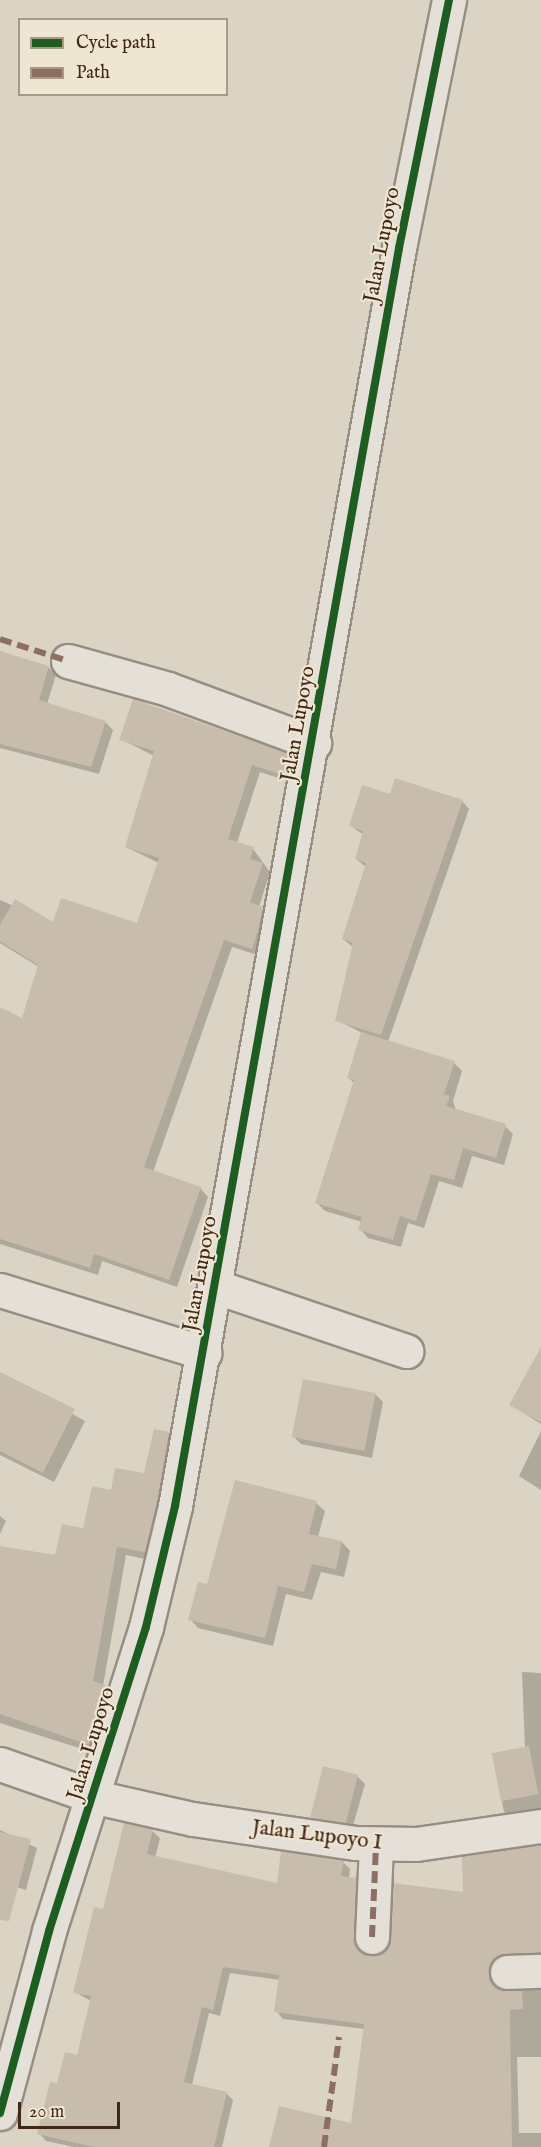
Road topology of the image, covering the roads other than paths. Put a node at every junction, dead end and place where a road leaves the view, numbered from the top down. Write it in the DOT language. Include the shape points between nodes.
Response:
graph roads {
  1 [pos="449,0"];
  2 [pos="68,661"];
  3 [pos="314,743"];
  4 [pos="217,1287"];
  5 [pos="0,1290"];
  6 [pos="406,1351"];
  7 [pos="205,1353"];
  8 [pos="0,1764"];
  9 [pos="95,1797"];
  10 [pos="541,1826"];
  11 [pos="376,1845"];
  12 [pos="372,1937"];
  13 [pos="507,1971"];
  14 [pos="541,1971"];
  15 [pos="0,2113"];
  1 -- 3 [label="street, Jalan Lupoyo" via="399,248"];
  2 -- 3 [label="street" via="168,689"];
  3 -- 4 [label="street, Jalan Lupoyo"];
  4 -- 6 [label="street"];
  4 -- 7 [label="street, Jalan Lupoyo"];
  5 -- 7 [label="street"];
  7 -- 9 [label="street, Jalan Lupoyo" via="146,1627"];
  8 -- 9 [label="street, Jalan Lupoyo I"];
  9 -- 11 [label="street, Jalan Lupoyo I" via="193,1819"];
  9 -- 15 [label="street, Jalan Lupoyo" via="49,1931"];
  10 -- 11 [label="street, Jalan Lupoyo I"];
  11 -- 12 [label="street"];
  13 -- 14 [label="street"];
}
